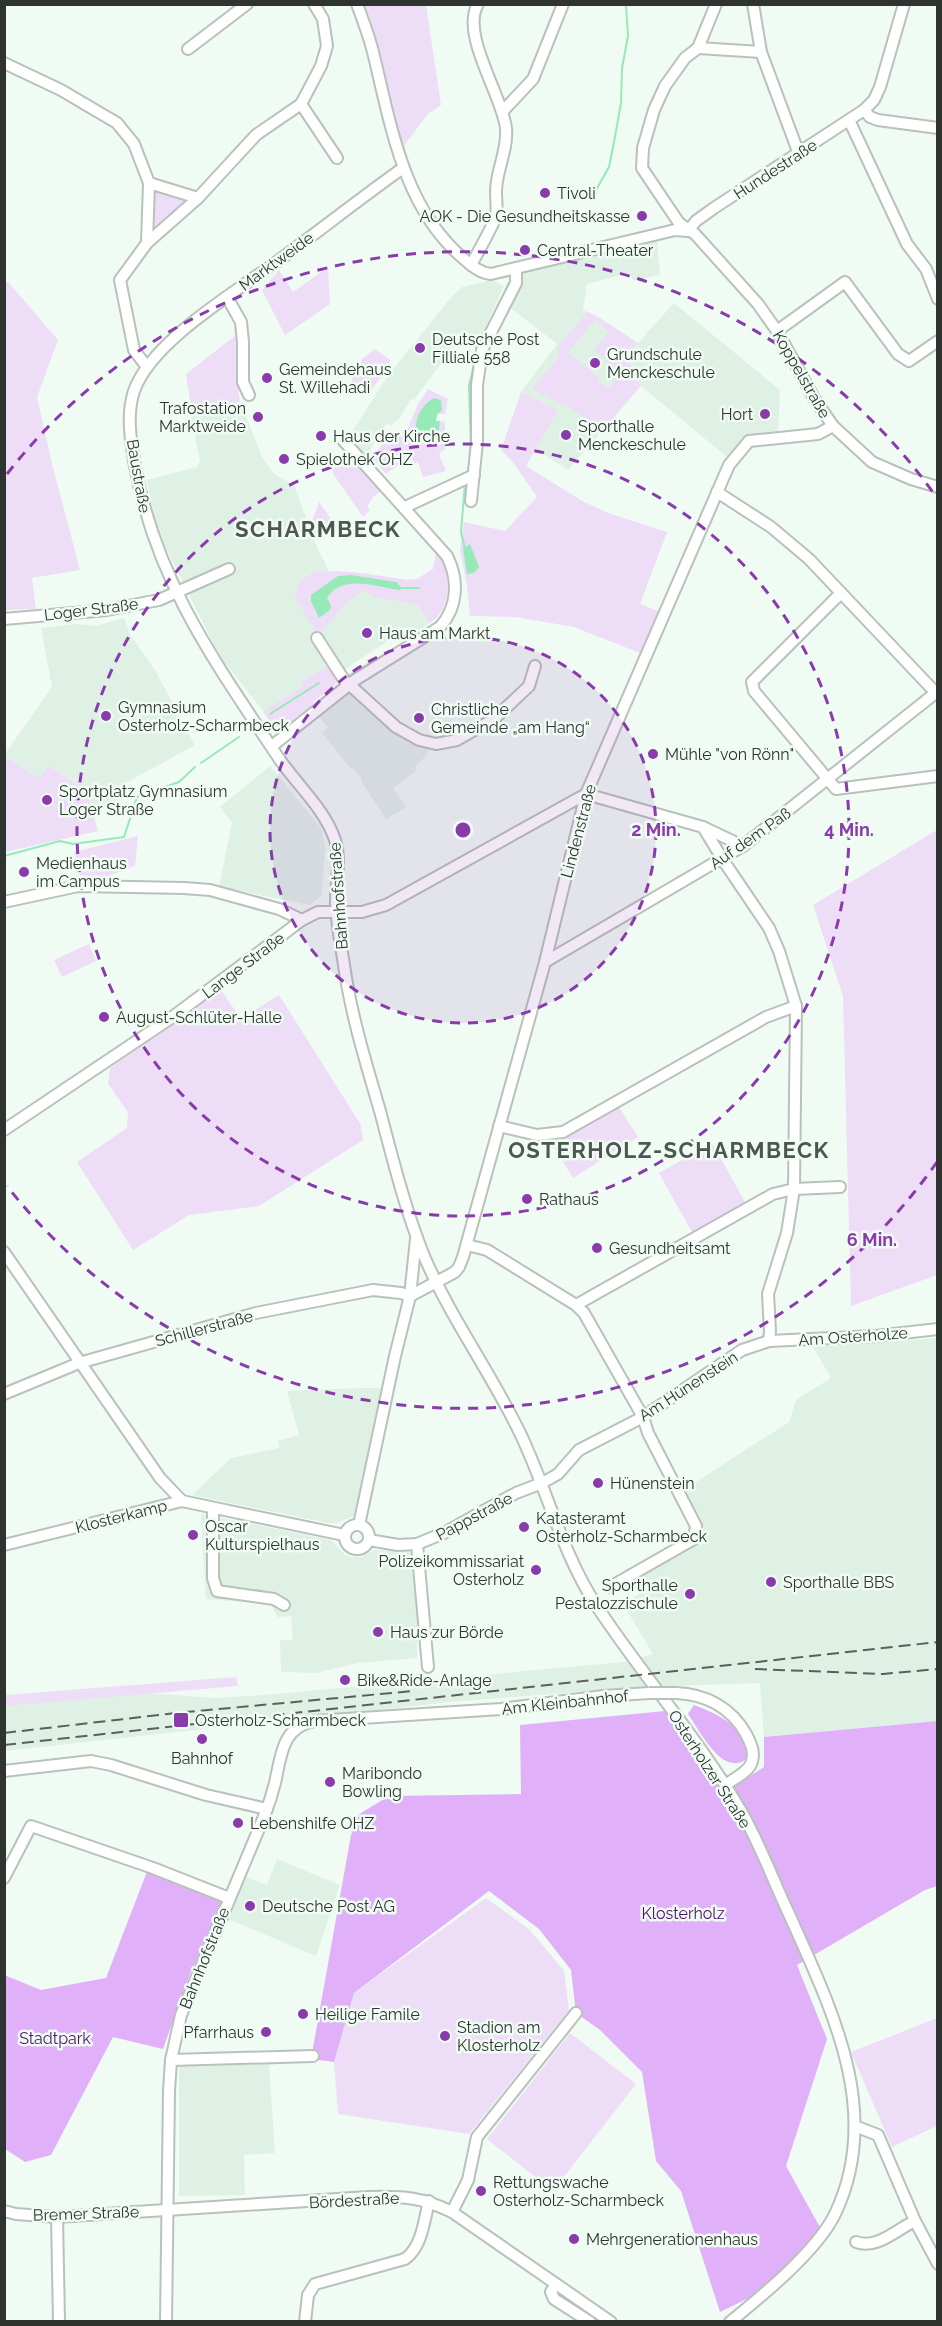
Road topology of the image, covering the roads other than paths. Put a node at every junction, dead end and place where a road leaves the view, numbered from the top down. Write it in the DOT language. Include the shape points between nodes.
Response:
graph roads {
  1 [pos="248,4"];
  2 [pos="314,4"];
  3 [pos="357,4"];
  4 [pos="478,4"];
  5 [pos="563,4"];
  6 [pos="716,4"];
  7 [pos="753,4"];
  8 [pos="904,4"];
  9 [pos="698,48"];
  10 [pos="188,49"];
  11 [pos="761,52"];
  12 [pos="4,63"];
  13 [pos="301,104"];
  14 [pos="864,110"];
  15 [pos="503,111"];
  16 [pos="849,120"];
  17 [pos="938,128"];
  18 [pos="799,154"];
  19 [pos="337,158"];
  20 [pos="403,168"];
  21 [pos="149,183"];
  22 [pos="198,198"];
  23 [pos="688,231"];
  24 [pos="147,243"];
  25 [pos="471,265"];
  26 [pos="516,268"];
  27 [pos="227,297"];
  28 [pos="938,299"];
  29 [pos="777,331"];
  30 [pos="935,346"];
  31 [pos="150,363"];
  32 [pos="249,395"];
  33 [pos="833,426"];
  34 [pos="342,439"];
  35 [pos="469,478"];
  36 [pos="938,487"];
  37 [pos="717,492"];
  38 [pos="471,501"];
  39 [pos="405,507"];
  40 [pos="229,569"];
  41 [pos="841,593"];
  42 [pos="176,594"];
  43 [pos="4,619"];
  44 [pos="317,638"];
  45 [pos="535,666"];
  46 [pos="349,685"];
  47 [pos="936,692"];
  48 [pos="272,746"];
  49 [pos="938,776"];
  50 [pos="827,780"];
  51 [pos="586,794"];
  52 [pos="703,827"];
  53 [pos="743,846"];
  54 [pos="723,860"];
  55 [pos="4,902"];
  56 [pos="336,911"];
  57 [pos="302,920"];
  58 [pos="545,962"];
  59 [pos="796,1006"];
  60 [pos="499,1126"];
  61 [pos="4,1130"];
  62 [pos="840,1187"];
  63 [pos="794,1189"];
  64 [pos="417,1235"];
  65 [pos="467,1245"];
  66 [pos="4,1252"];
  67 [pos="437,1281"];
  68 [pos="410,1296"];
  69 [pos="576,1305"];
  70 [pos="938,1329"];
  71 [pos="769,1341"];
  72 [pos="80,1363"];
  73 [pos="4,1394"];
  74 [pos="643,1417"];
  75 [pos="542,1483"];
  76 [pos="182,1501"];
  77 [pos="213,1508"];
  78 [pos="359,1525"];
  79 [pos="344,1535"];
  80 [pos="369,1540"];
  81 [pos="417,1544"];
  82 [pos="4,1545"];
  83 [pos="610,1587"];
  84 [pos="284,1605"];
  85 [pos="428,1667"];
  86 [pos="303,1723"];
  87 [pos="4,1771"];
  88 [pos="725,1785"];
  89 [pos="267,1809"];
  90 [pos="4,1878"];
  91 [pos="229,1898"];
  92 [pos="576,2013"];
  93 [pos="313,2056"];
  94 [pos="171,2060"];
  95 [pos="857,2127"];
  96 [pos="429,2201"];
  97 [pos="169,2210"];
  98 [pos="4,2211"];
  99 [pos="452,2212"];
  100 [pos="57,2217"];
  101 [pos="915,2221"];
  102 [pos="856,2242"];
  103 [pos="938,2264"];
  104 [pos="556,2284"];
  105 [pos="59,2322"];
  106 [pos="166,2322"];
  107 [pos="305,2322"];
  108 [pos="590,2322"];
  109 [pos="611,2322"];
  110 [pos="730,2322"];
  1 -- 10 [label="street"];
  2 -- 13 [label="street" via="323,19 327,46"];
  3 -- 20 [label="street"];
  4 -- 15 [label="street" via="474,29 479,53"];
  5 -- 15 [label="street" via="533,80"];
  6 -- 9 [label="street"];
  7 -- 11 [label="street"];
  8 -- 14 [label="street" via="880,87"];
  9 -- 11 [label="street"];
  9 -- 23 [label="street, Koppelstraße" via="665,86 643,147 642,168"];
  11 -- 18 [label="street"];
  12 -- 21 [label="street" via="117,123 140,155"];
  13 -- 19 [label="street"];
  13 -- 22 [label="street" via="255,135"];
  14 -- 16 [label="street, Hundestraße"];
  14 -- 17 [label="street" via="878,120"];
  15 -- 25 [label="street" via="506,143 497,179 496,217"];
  16 -- 18 [label="street, Hundestraße"];
  16 -- 28 [label="street" via="907,244 926,269"];
  18 -- 23 [label="street, Hundestraße" via="714,208"];
  20 -- 25 [label="street" via="423,210 441,236"];
  20 -- 27 [label="street, Marktweide"];
  21 -- 22 [label="street"];
  21 -- 24 [label="street"];
  22 -- 24 [label="street"];
  23 -- 26 [label="street" via="675,230"];
  23 -- 29 [label="street, Koppelstraße" via="758,304"];
  24 -- 31 [label="street" via="120,280 134,350"];
  25 -- 26 [label="street" via="491,274"];
  26 -- 35 [label="street" via="516,283 482,350"];
  27 -- 31 [label="street, Marktweide" via="173,339"];
  27 -- 32 [label="street" via="241,322 243,382"];
  29 -- 30 [label="street" via="845,282 898,354 909,361"];
  29 -- 33 [label="street, Koppelstraße"];
  31 -- 42 [label="street, Baustraße" via="132,398 132,444 145,515"];
  33 -- 36 [label="street, Koppelstraße" via="872,462"];
  33 -- 37 [label="street, Lindenstraße" via="818,434 749,441 729,465"];
  34 -- 39 [label="street"];
  35 -- 38 [label="street"];
  35 -- 39 [label="street"];
  37 -- 41 [label="street" via="771,527"];
  37 -- 51 [label="street, Lindenstraße"];
  39 -- 46 [label="street" via="447,556 454,574 454,606 440,627"];
  40 -- 42 [label="street, Loger Straße"];
  41 -- 47 [label="street"];
  41 -- 50 [label="street" via="752,682 754,691"];
  42 -- 43 [label="street, Loger Straße" via="107,610"];
  42 -- 48 [label="street, Bahnhofstraße" via="203,644"];
  44 -- 46 [label="street"];
  45 -- 46 [label="street" via="529,686 494,718 457,740 436,744 396,727"];
  46 -- 48 [label="street"];
  47 -- 50 [label="street, Auf dem Paß"];
  48 -- 56 [label="street, Bahnhofstraße" via="334,836 338,856"];
  49 -- 50 [label="street" via="836,789"];
  50 -- 53 [label="street, Auf dem Paß"];
  51 -- 52 [label="street"];
  51 -- 56 [label="street, Lange Straße" via="386,905 362,912"];
  51 -- 58 [label="street, Lindenstraße"];
  52 -- 53 [label="street"];
  52 -- 54 [label="street"];
  53 -- 54 [label="street, Auf dem Paß"];
  54 -- 58 [label="street, Auf dem Paß"];
  54 -- 59 [label="street" via="769,928"];
  55 -- 57 [label="street" via="78,886 210,890 279,909"];
  56 -- 57 [label="street, Lange Straße" via="318,912"];
  56 -- 64 [label="street, Bahnhofstraße" via="350,1004"];
  57 -- 61 [label="street, Lange Straße" via="171,1018"];
  58 -- 60 [label="street, Lindenstraße"];
  59 -- 60 [label="street" via="766,1017 563,1132 537,1135"];
  59 -- 63 [label="street"];
  60 -- 65 [label="street, Lindenstraße"];
  62 -- 63 [label="street"];
  63 -- 69 [label="street" via="773,1194"];
  63 -- 71 [label="street" via="787,1233 768,1294"];
  64 -- 67 [label="street, Bahnhofstraße"];
  64 -- 68 [label="street, Bahnhofstraße"];
  65 -- 67 [label="street, Lindenstraße" via="459,1267"];
  65 -- 69 [label="street" via="487,1250"];
  66 -- 72 [label="street"];
  67 -- 68 [label="street"];
  67 -- 75 [label="street, Osterholzer Straße" via="519,1431"];
  68 -- 72 [label="street, Schillerstraße" via="373,1290 292,1305"];
  68 -- 78 [label="street, Bahnhofstraße"];
  69 -- 74 [label="street" via="596,1332"];
  70 -- 71 [label="street, Am Osterholze"];
  71 -- 74 [label="street, Am Hünenstein" via="742,1350"];
  72 -- 73 [label="street, Schillerstraße"];
  72 -- 76 [label="street" via="160,1478"];
  74 -- 75 [label="street, Am Hünenstein" via="579,1450 558,1474"];
  74 -- 83 [label="street" via="696,1526 694,1539"];
  75 -- 81 [label="street, Pappstraße"];
  75 -- 88 [label="street, Osterholzer Straße" via="571,1558 593,1600"];
  76 -- 77 [label="street, Klosterkamp"];
  76 -- 82 [label="street, Klosterkamp"];
  77 -- 79 [label="street, Klosterkamp"];
  77 -- 84 [label="street" via="213,1578 217,1591 274,1599"];
  78 -- 79 [label="street" via="350,1526"];
  78 -- 80 [label="street" via="367,1531"];
  79 -- 80 [label="street" via="347,1545 354,1549 362,1548"];
  80 -- 81 [label="street, Pappstraße"];
  81 -- 85 [label="street"];
  86 -- 88 [label="street, Am Kleinbahnhof, bridge" via="501,1709 604,1696 695,1695 730,1712 752,1745 753,1761 747,1770"];
  86 -- 89 [label="street, Bahnhofstraße" via="283,1746"];
  87 -- 89 [label="street" via="91,1761"];
  88 -- 95 [label="street, Osterholzer Straße" via="744,1816 830,2005 853,2088"];
  89 -- 91 [label="street, Bahnhofstraße"];
  90 -- 91 [label="street" via="31,1826"];
  91 -- 94 [label="street, Bahnhofstraße" via="181,2015"];
  92 -- 99 [label="street" via="477,2137 468,2180"];
  93 -- 94 [label="street"];
  94 -- 97 [label="street, Bahnhofstraße"];
  95 -- 101 [label="street" via="879,2135"];
  95 -- 110 [label="street, Osterholzer Straße" via="852,2164 829,2225 803,2256"];
  96 -- 97 [label="street, Bördestraße" via="369,2197"];
  96 -- 99 [label="street, Bördestraße"];
  96 -- 107 [label="street" via="412,2254 315,2284 308,2295"];
  97 -- 100 [label="street, Bremer Straße"];
  97 -- 106 [label="street, Bahnhofstraße"];
  98 -- 100 [label="street, Bremer Straße"];
  99 -- 104 [label="street, Bördestraße"];
  100 -- 105 [label="street"];
  101 -- 102 [label="street" via="891,2236 864,2245"];
  101 -- 103 [label="street"];
  104 -- 108 [label="street" via="551,2292 554,2299"];
  104 -- 109 [label="street, Bördestraße"];
}
